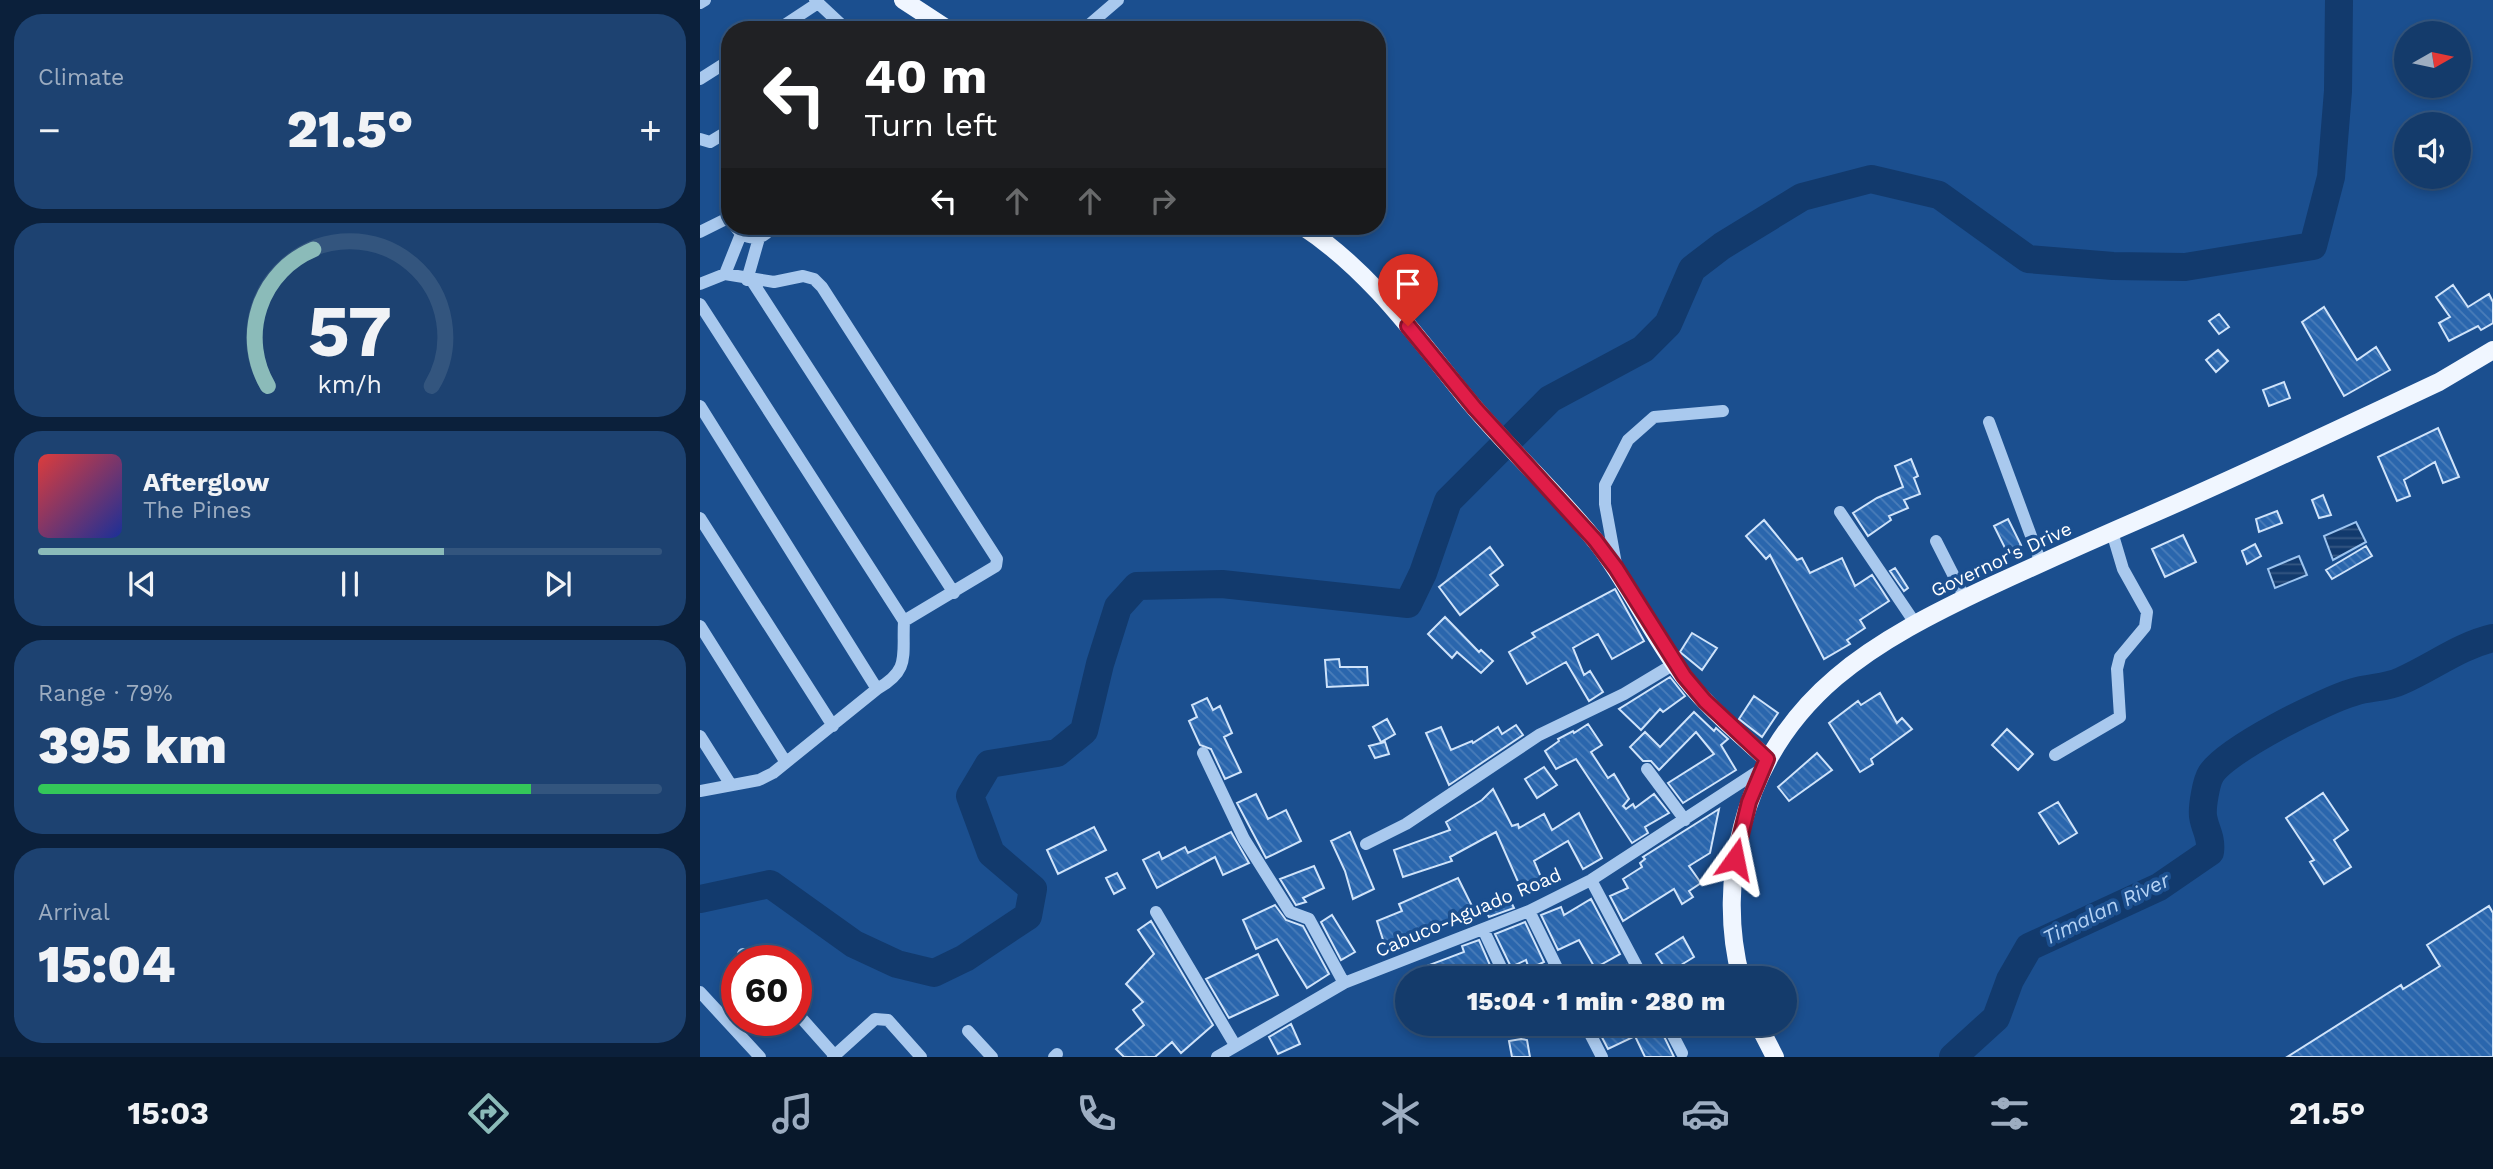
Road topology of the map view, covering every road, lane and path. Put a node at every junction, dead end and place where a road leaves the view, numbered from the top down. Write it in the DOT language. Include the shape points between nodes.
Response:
graph roads {
  1 [pos="705,0"];
  2 [pos="903,0"];
  3 [pos="1118,0"];
  4 [pos="817,2"];
  5 [pos="700,3"];
  6 [pos="790,21"];
  7 [pos="837,21"];
  8 [pos="935,21"];
  9 [pos="1094,21"];
  10 [pos="721,66"];
  11 [pos="700,79"];
  12 [pos="721,135"];
  13 [pos="700,139"];
  14 [pos="721,228"];
  15 [pos="703,231"];
  16 [pos="733,235"];
  17 [pos="753,235"];
  18 [pos="762,235"];
  19 [pos="1314,235"];
  20 [pos="759,238"];
  21 [pos="725,274"];
  22 [pos="750,280"];
  23 [pos="700,284"];
  24 [pos="700,304"];
  25 [pos="2493,350"];
  26 [pos="700,406"];
  27 [pos="1723,411"];
  28 [pos="1989,422"];
  29 [pos="1840,512"];
  30 [pos="700,518"];
  31 [pos="2112,532"];
  32 [pos="1936,541"];
  33 [pos="2041,563"];
  34 [pos="1616,568"];
  35 [pos="954,593"];
  36 [pos="1965,598"];
  37 [pos="904,621"];
  38 [pos="1915,623"];
  39 [pos="700,626"];
  40 [pos="1674,664"];
  41 [pos="877,689"];
  42 [pos="833,726"];
  43 [pos="700,736"];
  44 [pos="1203,753"];
  45 [pos="2055,755"];
  46 [pos="785,761"];
  47 [pos="1765,764"];
  48 [pos="1647,769"];
  49 [pos="731,785"];
  50 [pos="700,791"];
  51 [pos="1685,820"];
  52 [pos="1366,844"];
  53 [pos="1591,880"];
  54 [pos="1529,911"];
  55 [pos="1156,912"];
  56 [pos="1483,929"];
  57 [pos="1500,966"];
  58 [pos="1556,966"];
  59 [pos="1637,966"];
  60 [pos="1739,966"];
  61 [pos="1344,983"];
  62 [pos="700,992"];
  63 [pos="812,1030"];
  64 [pos="968,1031"];
  65 [pos="1591,1036"];
  66 [pos="1673,1036"];
  67 [pos="1764,1036"];
  68 [pos="1235,1045"];
  69 [pos="1682,1053"];
  70 [pos="835,1056"];
  71 [pos="760,1057"];
  72 [pos="921,1057"];
  73 [pos="992,1057"];
  74 [pos="1217,1057"];
  75 [pos="1602,1057"];
  76 [pos="1775,1057"];
  1 -- 5 [label="street"];
  2 -- 8 [label="main road"];
  3 -- 9 [label="street"];
  4 -- 6 [label="street"];
  4 -- 7 [label="street"];
  10 -- 11 [label="street"];
  12 -- 13 [label="street" via="710,142"];
  14 -- 15 [label="street"];
  16 -- 21 [label="street"];
  17 -- 20 [label="street"];
  18 -- 20 [label="street"];
  19 -- 34 [label="main road" via="1391,305"];
  20 -- 22 [label="street"];
  21 -- 22 [label="street"];
  21 -- 23 [label="street"];
  22 -- 35 [label="street"];
  22 -- 35 [label="street" via="814,279 844,321 997,558 996,566"];
  24 -- 37 [label="street"];
  25 -- 31 [label="main road, Governor's Drive" via="2439,382"];
  26 -- 41 [label="street"];
  27 -- 34 [label="street" via="1654,417 1628,440 1605,485"];
  28 -- 33 [label="street"];
  29 -- 38 [label="street"];
  30 -- 42 [label="street"];
  31 -- 33 [label="main road, Governor's Drive"];
  31 -- 45 [label="street" via="2123,569 2147,612 2145,627 2120,657 2120,717"];
  32 -- 36 [label="street"];
  33 -- 36 [label="main road, Governor's Drive"];
  34 -- 40 [label="main road"];
  35 -- 37 [label="street"];
  36 -- 38 [label="main road, Governor's Drive"];
  37 -- 41 [label="street" via="901,671"];
  38 -- 47 [label="main road, Governor's Drive" via="1827,683 1798,714"];
  39 -- 46 [label="street"];
  40 -- 47 [label="main road"];
  40 -- 52 [label="street" via="1539,735 1406,824"];
  41 -- 42 [label="street"];
  42 -- 46 [label="street"];
  43 -- 49 [label="street"];
  44 -- 61 [label="street" via="1244,839 1290,912 1309,919"];
  46 -- 49 [label="street" via="759,780"];
  47 -- 51 [label="street, Cabuco-Aguado Road"];
  47 -- 60 [label="main road, Governor's Drive" via="1744,820 1733,880 1732,925"];
  48 -- 51 [label="street"];
  49 -- 50 [label="street"];
  51 -- 53 [label="street, Cabuco-Aguado Road"];
  53 -- 54 [label="street, Cabuco-Aguado Road"];
  53 -- 59 [label="street"];
  54 -- 56 [label="street, Cabuco-Aguado Road"];
  54 -- 58 [label="street"];
  55 -- 68 [label="street"];
  56 -- 57 [label="street"];
  56 -- 61 [label="street, Cabuco-Aguado Road"];
  61 -- 68 [label="street, Cabuco-Aguado Road"];
  62 -- 71 [label="street"];
  63 -- 70 [label="street"];
  64 -- 73 [label="street"];
  65 -- 75 [label="street"];
  66 -- 69 [label="street"];
  67 -- 76 [label="main road"];
  68 -- 74 [label="street, Cabuco-Aguado Road"];
  70 -- 72 [label="street" via="875,1019 888,1020"];
}
